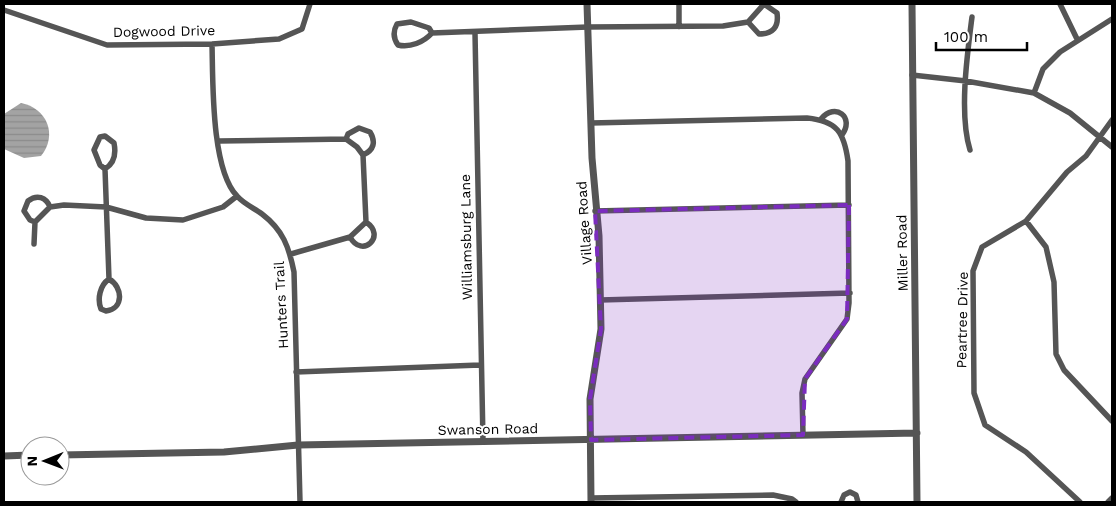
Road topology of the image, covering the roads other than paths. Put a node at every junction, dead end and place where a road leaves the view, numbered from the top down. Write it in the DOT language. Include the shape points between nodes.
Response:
graph roads {
  1 [pos="310,4"];
  2 [pos="587,4"];
  3 [pos="679,4"];
  4 [pos="912,4"];
  5 [pos="1060,4"];
  6 [pos="4,10"];
  7 [pos="972,18"];
  8 [pos="1112,18"];
  9 [pos="748,22"];
  10 [pos="588,27"];
  11 [pos="679,27"];
  12 [pos="432,33"];
  13 [pos="474,33"];
  14 [pos="1077,39"];
  15 [pos="212,44"];
  16 [pos="912,75"];
  17 [pos="966,81"];
  18 [pos="1034,92"];
  19 [pos="821,119"];
  20 [pos="1112,120"];
  21 [pos="591,123"];
  22 [pos="842,135"];
  23 [pos="1101,136"];
  24 [pos="346,139"];
  25 [pos="219,141"];
  26 [pos="1112,147"];
  27 [pos="970,150"];
  28 [pos="363,156"];
  29 [pos="106,169"];
  30 [pos="237,196"];
  31 [pos="848,205"];
  32 [pos="50,207"];
  33 [pos="106,207"];
  34 [pos="595,211"];
  35 [pos="1026,221"];
  36 [pos="35,222"];
  37 [pos="366,222"];
  38 [pos="350,237"];
  39 [pos="34,244"];
  40 [pos="291,254"];
  41 [pos="109,279"];
  42 [pos="850,293"];
  43 [pos="600,300"];
  44 [pos="480,365"];
  45 [pos="296,372"];
  46 [pos="1112,420"];
  47 [pos="917,433"];
  48 [pos="803,435"];
  49 [pos="591,440"];
  50 [pos="483,441"];
  51 [pos="298,445"];
  52 [pos="20,455"];
  53 [pos="70,455"];
  54 [pos="4,456"];
  55 [pos="1112,498"];
  56 [pos="591,500"];
  57 [pos="300,502"];
  58 [pos="796,502"];
  59 [pos="841,502"];
  60 [pos="858,502"];
  61 [pos="918,502"];
  62 [pos="1080,502"];
  63 [pos="1108,502"];
  1 -- 15 [label="street, Dogwood Drive" via="302,29 279,39"];
  2 -- 10 [label="street, Village Road"];
  3 -- 11 [label="street"];
  4 -- 16 [label="street, Miller Road"];
  5 -- 14 [label="street"];
  6 -- 15 [label="street, Dogwood Drive" via="108,45"];
  7 -- 17 [label="street"];
  8 -- 14 [label="street"];
  9 -- 9 [label="street" via="764,4 777,13 778,22 767,34 759,34"];
  9 -- 11 [label="street"];
  10 -- 11 [label="street"];
  10 -- 13 [label="street"];
  10 -- 21 [label="street, Village Road"];
  12 -- 12 [label="street" via="429,28 411,22 397,24 394,40 405,47 426,40"];
  12 -- 13 [label="street"];
  13 -- 44 [label="street, Williamsburg Lane"];
  14 -- 18 [label="street" via="1043,69"];
  15 -- 25 [label="street, Hunters Trail" via="214,114"];
  16 -- 17 [label="street"];
  16 -- 47 [label="street, Miller Road"];
  17 -- 18 [label="street"];
  17 -- 27 [label="street" via="966,138"];
  18 -- 23 [label="street"];
  19 -- 21 [label="street"];
  19 -- 22 [label="street"];
  19 -- 22 [label="street" via="834,111 842,114 846,129"];
  20 -- 23 [label="street, Peartree Drive"];
  21 -- 34 [label="street, Village Road"];
  22 -- 31 [label="street" via="846,141 848,161"];
  23 -- 26 [label="street"];
  23 -- 35 [label="street, Peartree Drive"];
  24 -- 25 [label="street"];
  24 -- 28 [label="street"];
  24 -- 28 [label="street" via="358,128 370,132 374,142"];
  25 -- 30 [label="street, Hunters Trail" via="223,170"];
  28 -- 37 [label="street"];
  29 -- 29 [label="street" via="100,165 94,150 100,137 105,136 114,143 115,150"];
  29 -- 33 [label="street"];
  30 -- 33 [label="street" via="223,207 183,220 146,218"];
  30 -- 40 [label="street, Hunters Trail" via="278,227"];
  31 -- 34 [label="street"];
  31 -- 42 [label="street"];
  32 -- 33 [label="street"];
  32 -- 36 [label="street"];
  32 -- 36 [label="street" via="48,202 38,197 28,201 26,216"];
  33 -- 41 [label="street"];
  34 -- 43 [label="street, Village Road" via="599,236"];
  35 -- 46 [label="street" via="1046,247 1054,282 1056,354 1064,370"];
  35 -- 62 [label="street, Peartree Drive" via="982,247 973,271 974,393 985,424 1026,452"];
  36 -- 39 [label="street"];
  37 -- 38 [label="street"];
  37 -- 38 [label="street" via="375,233 368,246 360,247"];
  38 -- 40 [label="street"];
  40 -- 45 [label="street, Hunters Trail"];
  41 -- 41 [label="street" via="103,282 98,301 100,309 106,311 119,304 120,296"];
  42 -- 43 [label="street"];
  42 -- 48 [label="street" via="847,319 805,378"];
  43 -- 49 [label="street, Village Road" via="601,329 590,399"];
  44 -- 45 [label="street"];
  44 -- 50 [label="street, Williamsburg Lane"];
  45 -- 51 [label="street, Hunters Trail"];
  47 -- 48 [label="street, Swanson Road"];
  47 -- 61 [label="street, Miller Road"];
  48 -- 49 [label="street, Swanson Road"];
  49 -- 50 [label="street, Swanson Road"];
  49 -- 56 [label="street, Village Road"];
  50 -- 51 [label="street, Swanson Road"];
  51 -- 53 [label="street, Swanson Road" via="224,452"];
  51 -- 57 [label="street, Hunters Trail"];
  52 -- 54 [label="street"];
  55 -- 63 [label="street"];
  56 -- 58 [label="street" via="773,495"];
  59 -- 60 [label="street" via="850,492 856,495"];
}
